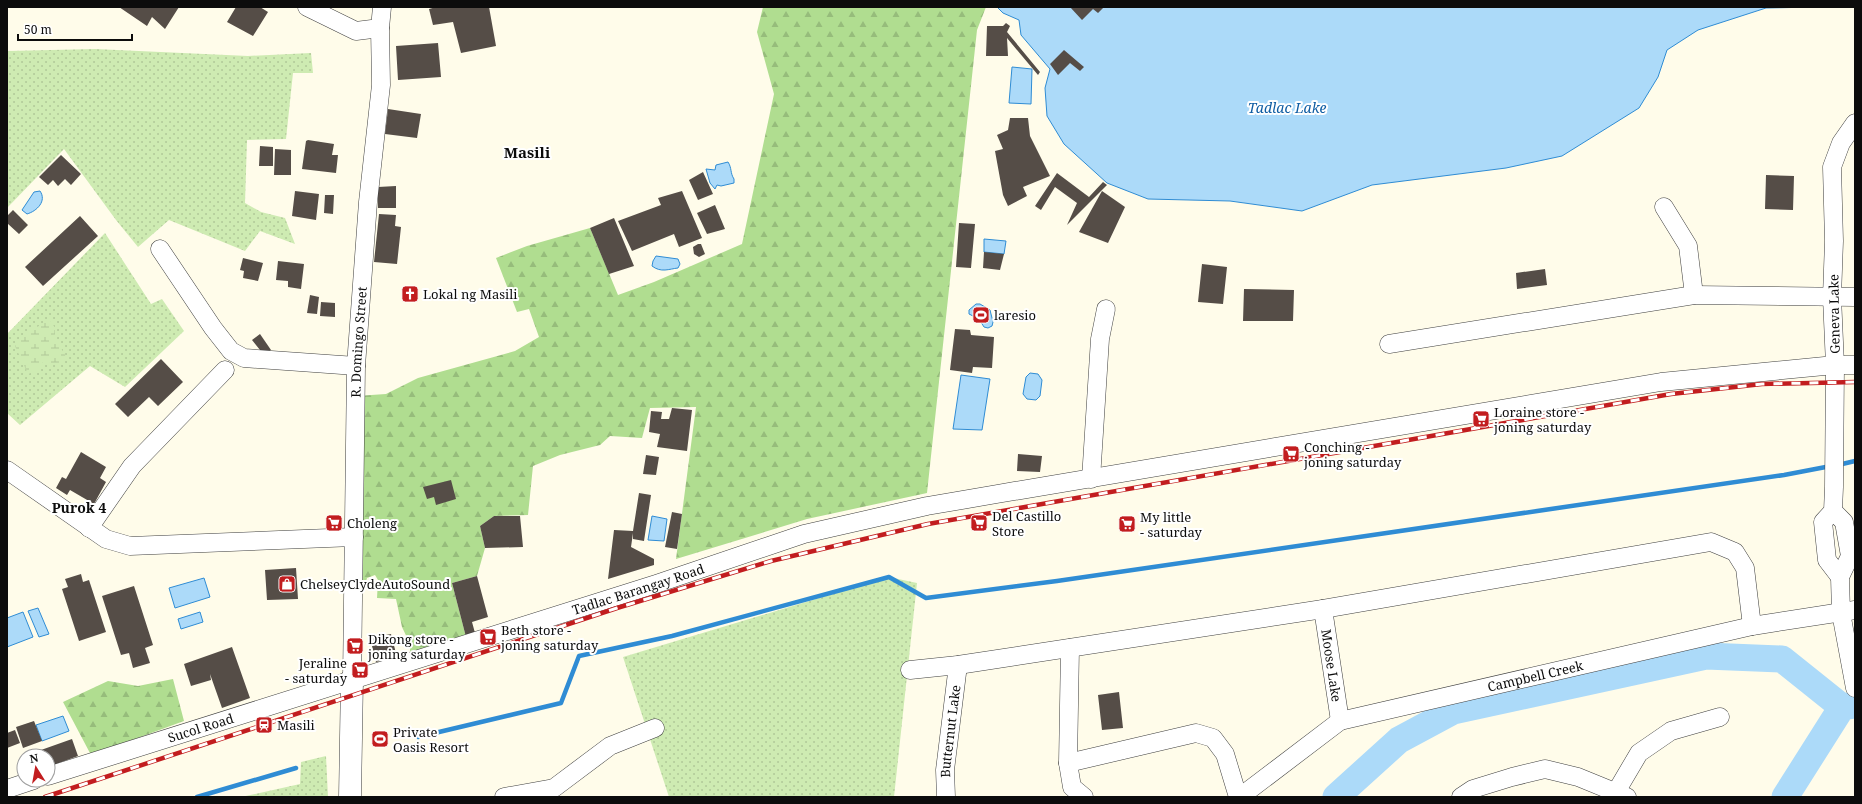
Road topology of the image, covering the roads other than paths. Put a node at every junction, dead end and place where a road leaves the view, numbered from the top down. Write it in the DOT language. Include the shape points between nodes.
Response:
graph roads {
  1 [pos="307,7"];
  2 [pos="382,7"];
  3 [pos="380,28"];
  4 [pos="1855,123"];
  5 [pos="1664,207"];
  6 [pos="160,249"];
  7 [pos="1694,295"];
  8 [pos="1832,297"];
  9 [pos="1855,297"];
  10 [pos="1106,309"];
  11 [pos="1389,344"];
  12 [pos="1835,365"];
  13 [pos="1855,365"];
  14 [pos="356,366"];
  15 [pos="225,370"];
  16 [pos="7,470"];
  17 [pos="1091,479"];
  18 [pos="90,528"];
  19 [pos="354,537"];
  20 [pos="1323,609"];
  21 [pos="1848,612"];
  22 [pos="1752,626"];
  23 [pos="1070,648"];
  24 [pos="958,665"];
  25 [pos="910,670"];
  26 [pos="352,679"];
  27 [pos="1854,685"];
  28 [pos="1720,717"];
  29 [pos="1340,721"];
  30 [pos="655,728"];
  31 [pos="1068,763"];
  32 [pos="56,773"];
  33 [pos="1621,794"];
  34 [pos="350,797"];
  35 [pos="504,797"];
  36 [pos="946,797"];
  37 [pos="1084,797"];
  38 [pos="1239,797"];
  39 [pos="1462,797"];
  1 -- 3 [label="street" via="356,31"];
  2 -- 3 [label="street, R. Domingo Street"];
  3 -- 14 [label="street, R. Domingo Street" via="382,86 368,202"];
  4 -- 8 [label="street, Geneva Lake" via="1841,143 1832,167"];
  5 -- 7 [label="street" via="1688,246"];
  6 -- 14 [label="street" via="231,352 244,358"];
  7 -- 8 [label="street"];
  7 -- 11 [label="street"];
  8 -- 9 [label="street"];
  8 -- 12 [label="street, Geneva Lake"];
  10 -- 17 [label="street" via="1100,339"];
  12 -- 13 [label="street, Tadlac Barangay Road"];
  12 -- 17 [label="street, Tadlac Barangay Road" via="1661,382"];
  12 -- 21 [label="street, Geneva Lake" via="1833,511 1823,522 1827,560 1840,577"];
  14 -- 19 [label="street, R. Domingo Street"];
  15 -- 18 [label="street" via="132,466"];
  16 -- 18 [label="street"];
  17 -- 26 [label="street, Tadlac Barangay Road" via="927,506 804,534 656,584"];
  18 -- 19 [label="street" via="106,539 130,546"];
  19 -- 26 [label="street, R. Domingo Street"];
  20 -- 22 [label="street" via="1711,542 1735,552 1745,568"];
  20 -- 23 [label="street"];
  20 -- 29 [label="street, Moose Lake"];
  21 -- 22 [label="street, Campbell Creek"];
  21 -- 27 [label="street, Geneva Lake"];
  22 -- 29 [label="street, Campbell Creek"];
  23 -- 24 [label="street"];
  23 -- 31 [label="street"];
  24 -- 25 [label="street"];
  24 -- 36 [label="street, Butternut Lake" via="945,770"];
  26 -- 32 [label="street, Sucol Road"];
  26 -- 34 [label="street"];
  28 -- 33 [label="street" via="1671,731 1639,753"];
  29 -- 38 [label="street, Campbell Creek"];
  30 -- 35 [label="street" via="610,746 554,788"];
  31 -- 37 [label="street" via="1072,787"];
  31 -- 38 [label="street" via="1196,733 1213,738 1225,754"];
  33 -- 39 [label="street" via="1578,777 1546,769 1512,777 1473,790"];
}
